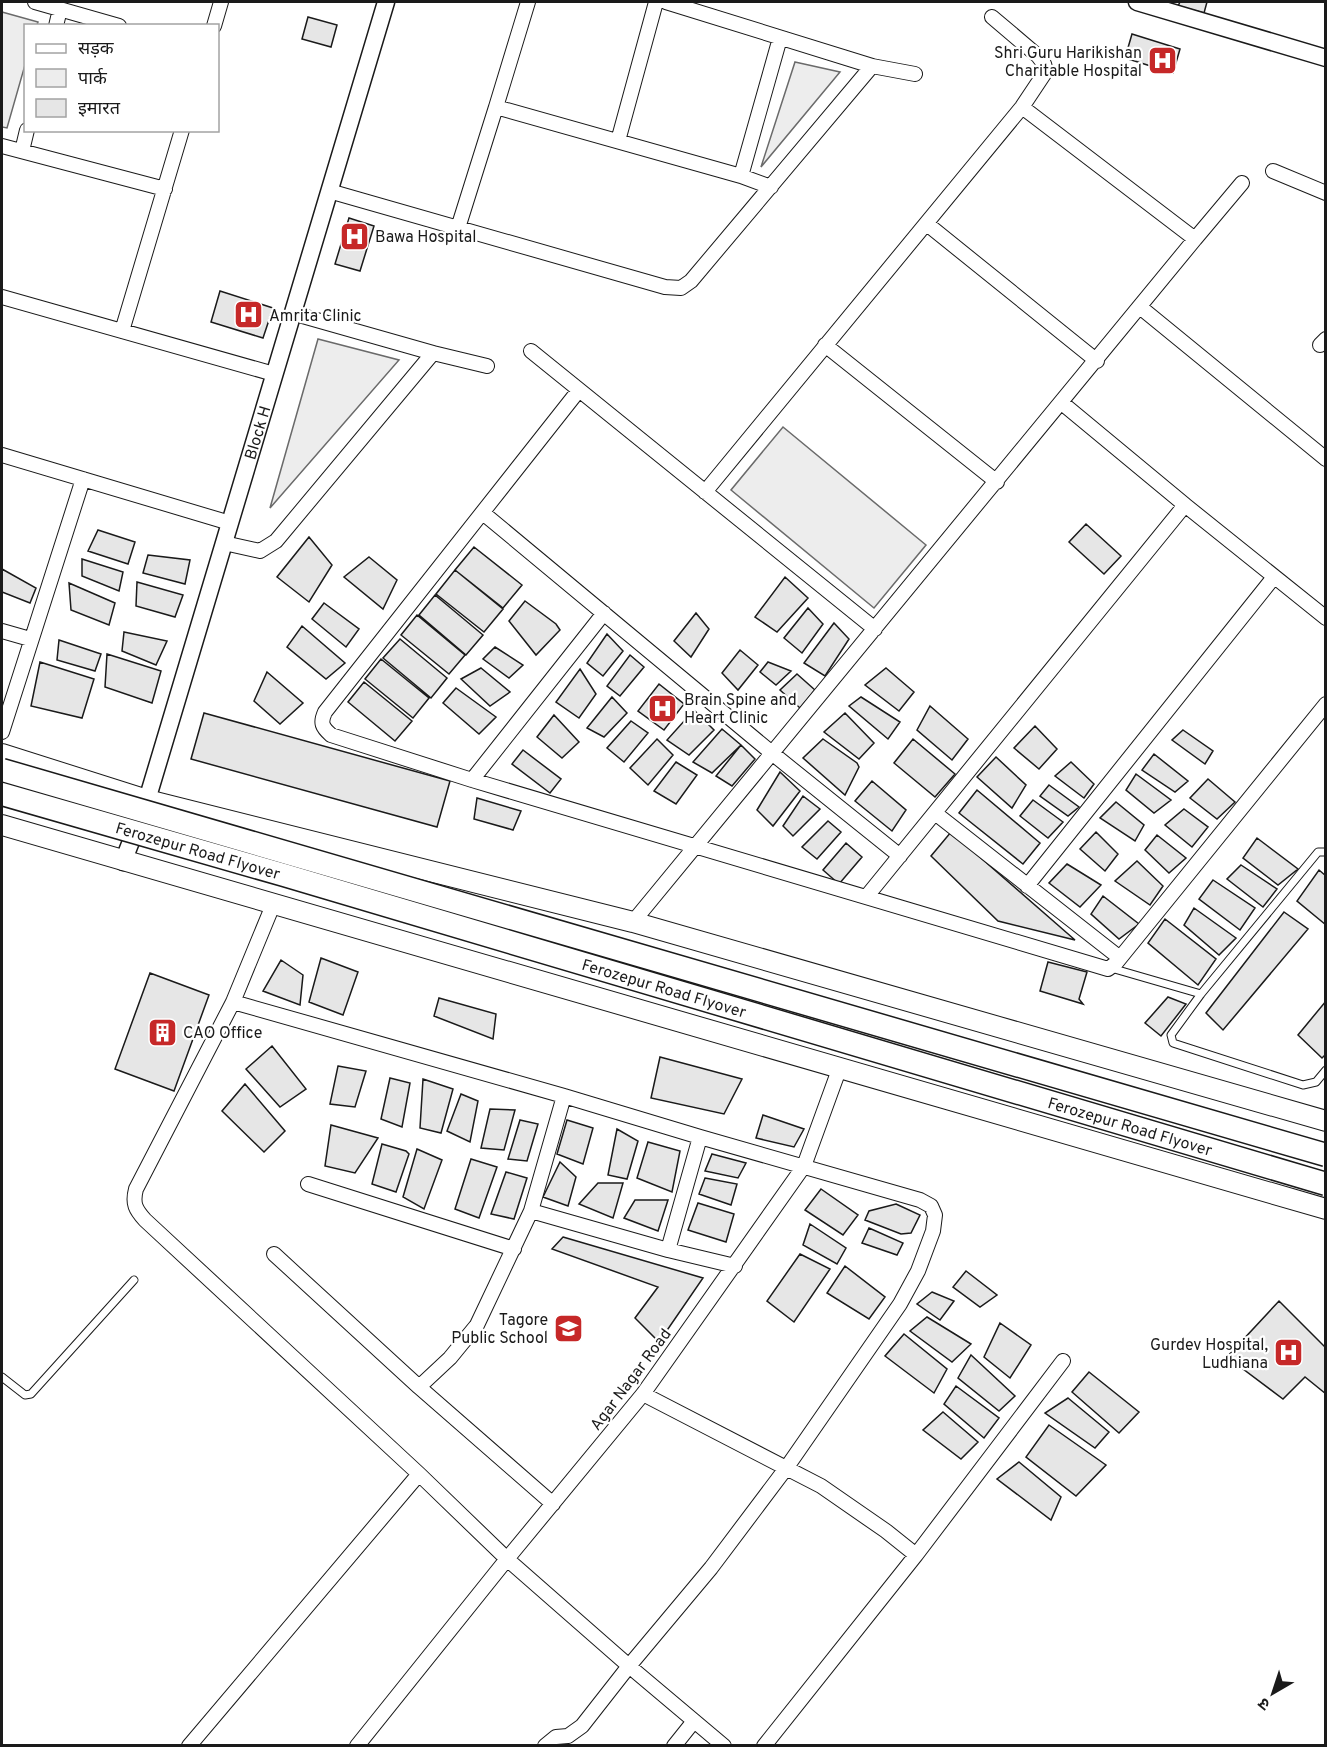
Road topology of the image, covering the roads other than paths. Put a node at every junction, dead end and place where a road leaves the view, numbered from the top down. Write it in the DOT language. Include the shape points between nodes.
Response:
graph roads {
  1 [pos="35,2"];
  2 [pos="221,2"];
  3 [pos="386,2"];
  4 [pos="528,2"];
  5 [pos="656,2"];
  6 [pos="666,2"];
  7 [pos="1137,2"];
  8 [pos="60,9"];
  9 [pos="992,17"];
  10 [pos="56,24"];
  11 [pos="112,24"];
  12 [pos="215,24"];
  13 [pos="780,38"];
  14 [pos="1326,58"];
  15 [pos="872,66"];
  16 [pos="915,74"];
  17 [pos="496,106"];
  18 [pos="1022,107"];
  19 [pos="27,132"];
  20 [pos="181,132"];
  21 [pos="618,141"];
  22 [pos="2,146"];
  23 [pos="22,151"];
  24 [pos="1273,171"];
  25 [pos="741,176"];
  26 [pos="1242,183"];
  27 [pos="771,187"];
  28 [pos="165,189"];
  29 [pos="329,191"];
  30 [pos="1326,193"];
  31 [pos="927,224"];
  32 [pos="458,228"];
  33 [pos="1195,239"];
  34 [pos="2,297"];
  35 [pos="1140,307"];
  36 [pos="292,314"];
  37 [pos="122,331"];
  38 [pos="825,345"];
  39 [pos="531,351"];
  40 [pos="433,353"];
  41 [pos="1097,361"];
  42 [pos="487,366"];
  43 [pos="274,374"];
  44 [pos="579,390"];
  45 [pos="1062,403"];
  46 [pos="2,455"];
  47 [pos="1326,459"];
  48 [pos="83,479"];
  49 [pos="997,482"];
  50 [pos="705,492"];
  51 [pos="1185,505"];
  52 [pos="483,513"];
  53 [pos="230,523"];
  54 [pos="224,543"];
  55 [pos="1274,577"];
  56 [pos="604,613"];
  57 [pos="1326,618"];
  58 [pos="875,629"];
  59 [pos="2,631"];
  60 [pos="30,639"];
  61 [pos="1326,704"];
  62 [pos="2,732"];
  63 [pos="2,754"];
  64 [pos="773,754"];
  65 [pos="2,770"];
  66 [pos="472,780"];
  67 [pos="2,794"];
  68 [pos="147,800"];
  69 [pos="935,813"];
  70 [pos="2,825"];
  71 [pos="697,845"];
  72 [pos="1326,852"];
  73 [pos="900,856"];
  74 [pos="123,862"];
  75 [pos="1027,886"];
  76 [pos="867,896"];
  77 [pos="273,905"];
  78 [pos="633,922"];
  79 [pos="1116,963"];
  80 [pos="1201,994"];
  81 [pos="233,1002"];
  82 [pos="840,1067"];
  83 [pos="1326,1070"];
  84 [pos="564,1096"];
  85 [pos="1326,1121"];
  86 [pos="700,1137"];
  87 [pos="1326,1155"];
  88 [pos="804,1166"];
  89 [pos="308,1184"];
  90 [pos="1326,1184"];
  91 [pos="1326,1209"];
  92 [pos="531,1211"];
  93 [pos="514,1249"];
  94 [pos="668,1250"];
  95 [pos="274,1254"];
  96 [pos="735,1266"];
  97 [pos="134,1280"];
  98 [pos="1063,1361"];
  99 [pos="2,1377"];
  100 [pos="419,1387"];
  101 [pos="643,1394"];
  102 [pos="787,1467"];
  103 [pos="419,1474"];
  104 [pos="553,1504"];
  105 [pos="916,1555"];
  106 [pos="507,1559"];
  107 [pos="629,1666"];
  108 [pos="694,1721"];
  109 [pos="189,1746"];
  110 [pos="357,1746"];
  111 [pos="545,1746"];
  112 [pos="674,1746"];
  113 [pos="724,1746"];
  114 [pos="764,1746"];
  1 -- 8 [label="street"];
  2 -- 12 [label="street"];
  3 -- 29 [label="street, Block H"];
  4 -- 17 [label="street"];
  5 -- 21 [label="street"];
  6 -- 13 [label="street"];
  7 -- 14 [label="street"];
  8 -- 10 [label="street"];
  8 -- 11 [label="street"];
  9 -- 18 [label="street" via="1044,64 1046,71"];
  13 -- 15 [label="street"];
  13 -- 25 [label="street"];
  15 -- 16 [label="street"];
  15 -- 27 [label="street"];
  17 -- 21 [label="street"];
  17 -- 32 [label="street"];
  18 -- 31 [label="street"];
  18 -- 33 [label="street"];
  19 -- 23 [label="street"];
  20 -- 28 [label="street"];
  21 -- 25 [label="street"];
  22 -- 23 [label="street"];
  23 -- 28 [label="street"];
  24 -- 30 [label="street"];
  25 -- 27 [label="street"];
  26 -- 33 [label="street"];
  27 -- 32 [label="street" via="692,281 681,288 665,287"];
  28 -- 37 [label="street"];
  29 -- 32 [label="street"];
  29 -- 36 [label="street, Block H"];
  31 -- 38 [label="street"];
  31 -- 41 [label="street"];
  33 -- 35 [label="street"];
  34 -- 37 [label="street"];
  35 -- 41 [label="street"];
  35 -- 47 [label="street"];
  36 -- 40 [label="street"];
  36 -- 43 [label="street, Block H"];
  37 -- 43 [label="street"];
  38 -- 49 [label="street"];
  38 -- 50 [label="street"];
  39 -- 44 [label="street"];
  40 -- 42 [label="street"];
  40 -- 54 [label="street" via="276,541 260,551"];
  41 -- 45 [label="street"];
  43 -- 53 [label="street, Block H"];
  44 -- 50 [label="street"];
  44 -- 52 [label="street"];
  45 -- 49 [label="street"];
  45 -- 51 [label="street"];
  46 -- 48 [label="street"];
  48 -- 53 [label="street"];
  48 -- 60 [label="street"];
  49 -- 58 [label="street"];
  50 -- 58 [label="street"];
  51 -- 55 [label="street"];
  51 -- 69 [label="street"];
  52 -- 56 [label="street"];
  52 -- 66 [label="street" via="321,720 331,735"];
  53 -- 54 [label="street, Block H"];
  54 -- 68 [label="street, Block H"];
  55 -- 57 [label="street"];
  55 -- 75 [label="street"];
  56 -- 64 [label="street"];
  56 -- 66 [label="street"];
  58 -- 64 [label="street"];
  59 -- 60 [label="street"];
  60 -- 62 [label="street"];
  61 -- 79 [label="street"];
  63 -- 68 [label="main road"];
  64 -- 71 [label="street"];
  64 -- 73 [label="street"];
  65 -- 87 [label="highway, Ferozepur Road Flyover, bridge"];
  66 -- 71 [label="street"];
  67 -- 90 [label="highway, Ferozepur Road Flyover, bridge"];
  68 -- 74 [label="street, Block H"];
  68 -- 78 [label="main road"];
  69 -- 73 [label="street"];
  69 -- 75 [label="street"];
  70 -- 74 [label="main road"];
  71 -- 76 [label="street"];
  71 -- 78 [label="street"];
  72 -- 80 [label="lane" via="1318,852"];
  73 -- 76 [label="street"];
  74 -- 77 [label="main road"];
  75 -- 79 [label="street"];
  76 -- 79 [label="street" via="1108,969"];
  77 -- 81 [label="street"];
  77 -- 82 [label="main road"];
  78 -- 85 [label="main road"];
  79 -- 80 [label="lane"];
  80 -- 83 [label="lane" via="1171,1035 1173,1043 1303,1085 1316,1082"];
  81 -- 84 [label="street"];
  81 -- 103 [label="street" via="136,1189 136,1210"];
  82 -- 88 [label="street, Agar Nagar Road"];
  82 -- 91 [label="main road"];
  84 -- 86 [label="street"];
  84 -- 92 [label="street"];
  86 -- 88 [label="street"];
  86 -- 94 [label="street"];
  88 -- 96 [label="street, Agar Nagar Road"];
  88 -- 102 [label="street" via="920,1200 935,1215 918,1271 900,1304"];
  89 -- 93 [label="street"];
  92 -- 93 [label="street"];
  92 -- 94 [label="street"];
  93 -- 100 [label="street" via="477,1325"];
  94 -- 96 [label="street"];
  95 -- 100 [label="street"];
  96 -- 101 [label="street, Agar Nagar Road"];
  97 -- 99 [label="lane" via="31,1394 25,1395"];
  98 -- 105 [label="street"];
  100 -- 104 [label="street"];
  101 -- 102 [label="street"];
  101 -- 104 [label="street, Agar Nagar Road"];
  102 -- 105 [label="street" via="821,1486"];
  102 -- 107 [label="street" via="711,1568"];
  103 -- 106 [label="street"];
  103 -- 109 [label="street"];
  104 -- 106 [label="street, Agar Nagar Road"];
  105 -- 114 [label="street"];
  106 -- 107 [label="street"];
  106 -- 110 [label="street, Agar Nagar Road"];
  107 -- 108 [label="street"];
  107 -- 111 [label="street" via="582,1726"];
  108 -- 112 [label="street"];
  108 -- 113 [label="street"];
}
